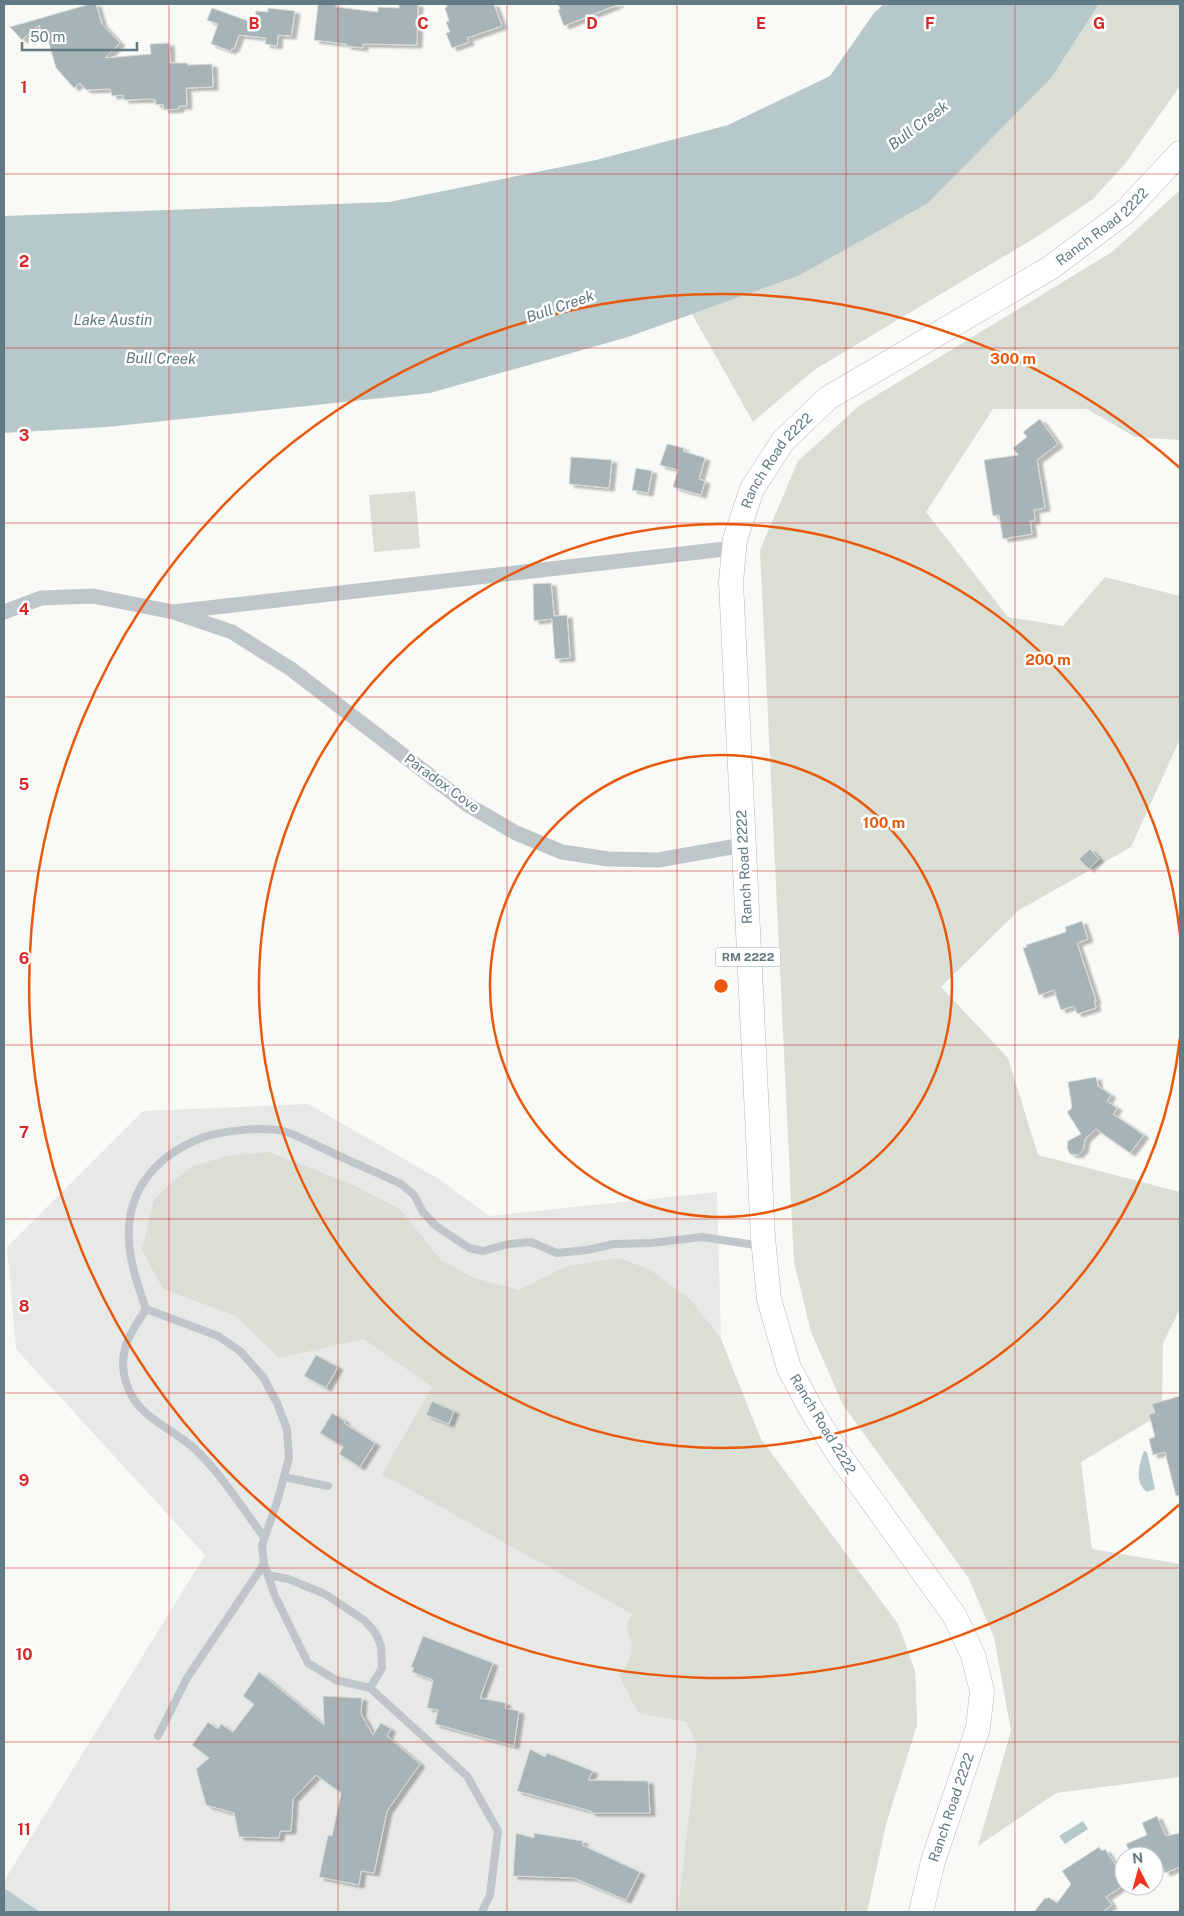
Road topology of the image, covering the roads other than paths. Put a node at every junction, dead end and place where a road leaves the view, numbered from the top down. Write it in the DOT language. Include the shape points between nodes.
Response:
graph roads {
  1 [pos="1180,153"];
  2 [pos="734,548"];
  3 [pos="4,612"];
  4 [pos="173,612"];
  5 [pos="742,846"];
  6 [pos="764,1246"];
  7 [pos="146,1308"];
  8 [pos="284,1477"];
  9 [pos="328,1486"];
  10 [pos="264,1537"];
  11 [pos="264,1564"];
  12 [pos="268,1575"];
  13 [pos="370,1688"];
  14 [pos="158,1736"];
  15 [pos="482,1912"];
  16 [pos="921,1912"];
  1 -- 2 [label="main road, Ranch Road 2222 / RM 2222" via="1125,212 1050,268 828,398 784,441 752,489"];
  2 -- 4 [label="street"];
  2 -- 5 [label="main road, Ranch Road 2222 / RM 2222" via="731,582"];
  3 -- 4 [label="street" via="41,598 93,596"];
  4 -- 5 [label="street, Paradox Cove" via="232,632 292,668 468,805 516,832 562,852 608,859 658,860"];
  5 -- 6 [label="main road, Ranch Road 2222 / RM 2222"];
  6 -- 7 [label="lane" via="702,1238 614,1244 557,1253 531,1242 483,1251 469,1248 436,1226 414,1195 401,1184 282,1130 252,1129 215,1133 187,1143 165,1157 142,1182 132,1207 128,1232 131,1257"];
  6 -- 16 [label="main road, Ranch Road 2222 / RM 2222" via="769,1299 789,1368 837,1452 954,1615 974,1654 982,1691 978,1728 933,1861"];
  7 -- 8 [label="lane" via="218,1336 240,1351 263,1376 287,1429 289,1458"];
  7 -- 10 [label="lane" via="126,1345 125,1384 146,1414 174,1432 215,1470"];
  8 -- 9 [label="lane"];
  8 -- 10 [label="lane"];
  10 -- 11 [label="lane"];
  11 -- 12 [label="lane"];
  11 -- 14 [label="lane" via="187,1678"];
  12 -- 13 [label="lane" via="308,1663 336,1680"];
  12 -- 13 [label="lane" via="288,1579 325,1594 364,1620 375,1632 381,1646 382,1668"];
  13 -- 15 [label="lane" via="467,1776 498,1831 490,1896"];
}
